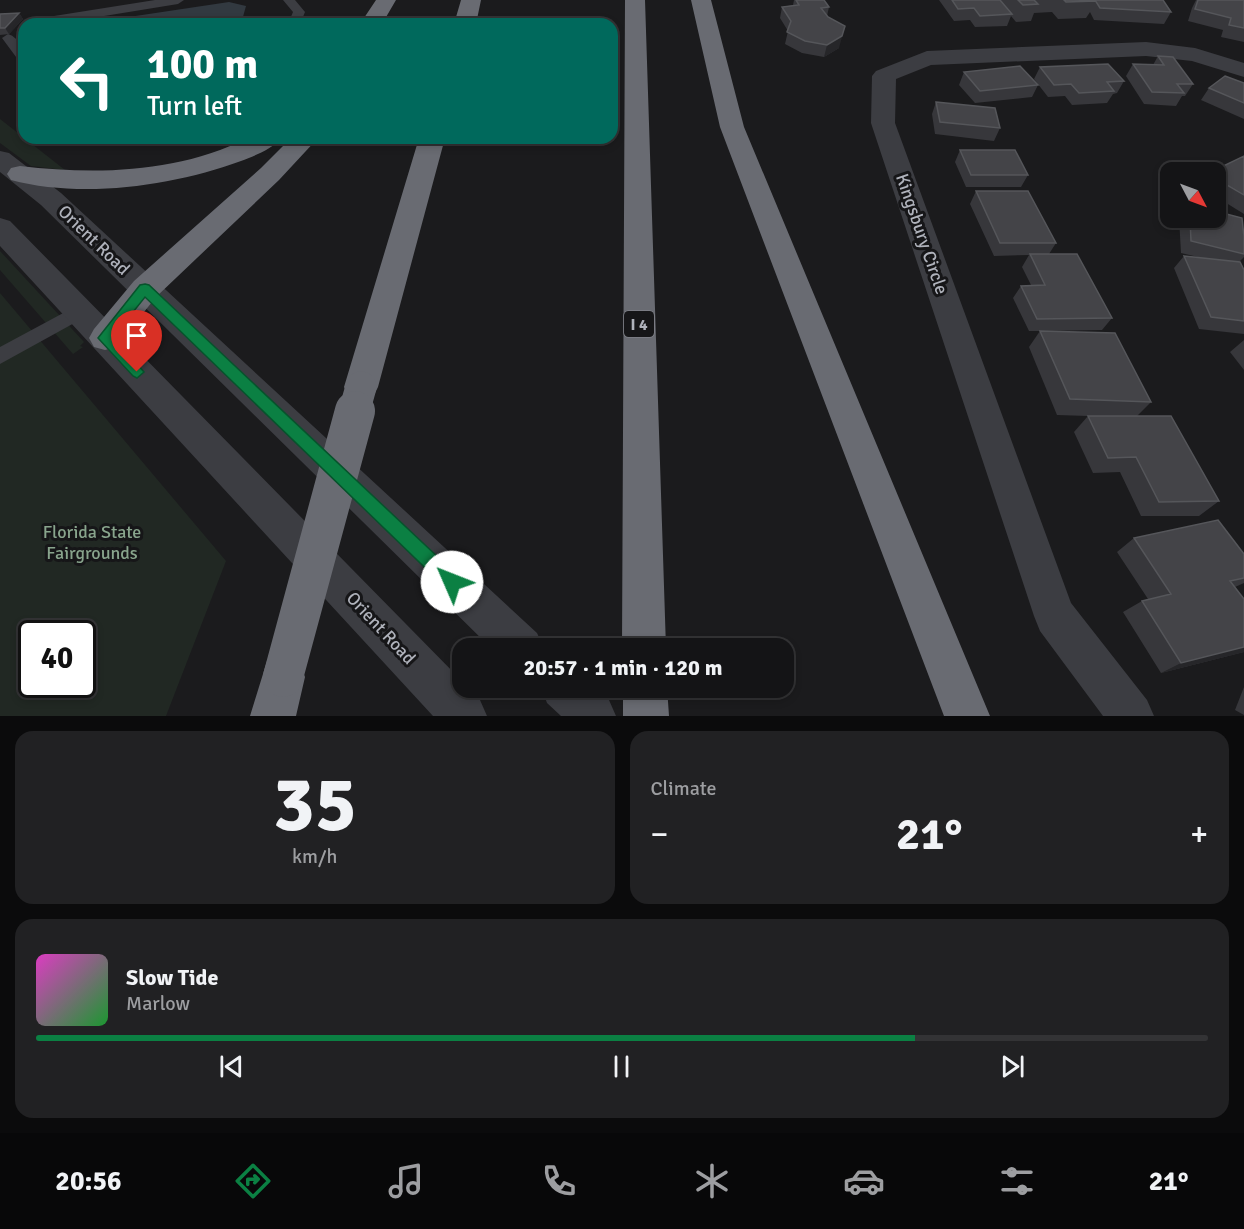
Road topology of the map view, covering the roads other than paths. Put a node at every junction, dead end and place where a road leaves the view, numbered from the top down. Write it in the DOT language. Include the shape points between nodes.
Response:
graph roads {
  1 [pos="178,0"];
  2 [pos="289,0"];
  3 [pos="386,0"];
  4 [pos="471,0"];
  5 [pos="635,0"];
  6 [pos="701,0"];
  7 [pos="66,18"];
  8 [pos="296,18"];
  9 [pos="375,18"];
  10 [pos="466,18"];
  11 [pos="4,39"];
  12 [pos="18,52"];
  13 [pos="1244,70"];
  14 [pos="258,144"];
  15 [pos="299,144"];
  16 [pos="430,144"];
  17 [pos="10,167"];
  18 [pos="0,228"];
  19 [pos="145,289"];
  20 [pos="92,324"];
  21 [pos="0,356"];
  22 [pos="511,638"];
  23 [pos="644,638"];
  24 [pos="278,696"];
  25 [pos="574,698"];
  26 [pos="645,698"];
  27 [pos="464,716"];
  28 [pos="593,716"];
  29 [pos="645,716"];
  30 [pos="967,716"];
  31 [pos="1131,716"];
  1 -- 7 [label="lane"];
  2 -- 8 [label="lane" via="299,12"];
  3 -- 9 [label="highway"];
  4 -- 10 [label="highway"];
  5 -- 23 [label="highway, I 4"];
  6 -- 30 [label="highway" via="732,127"];
  11 -- 12 [label="lane"];
  13 -- 31 [label="street, Kingsbury Circle" via="1195,56 1146,49 927,58 884,76 883,123 1055,616"];
  14 -- 17 [label="highway" via="185,170 107,179 63,179"];
  15 -- 19 [label="highway"];
  16 -- 24 [label="highway, bridge"];
  17 -- 19 [label="street, Orient Road" via="51,199"];
  18 -- 20 [label="street, Orient Road"];
  19 -- 20 [label="highway"];
  19 -- 22 [label="street, Orient Road"];
  20 -- 21 [label="lane"];
  20 -- 27 [label="street, Orient Road"];
  25 -- 28 [label="street"];
  26 -- 29 [label="highway"];
}
